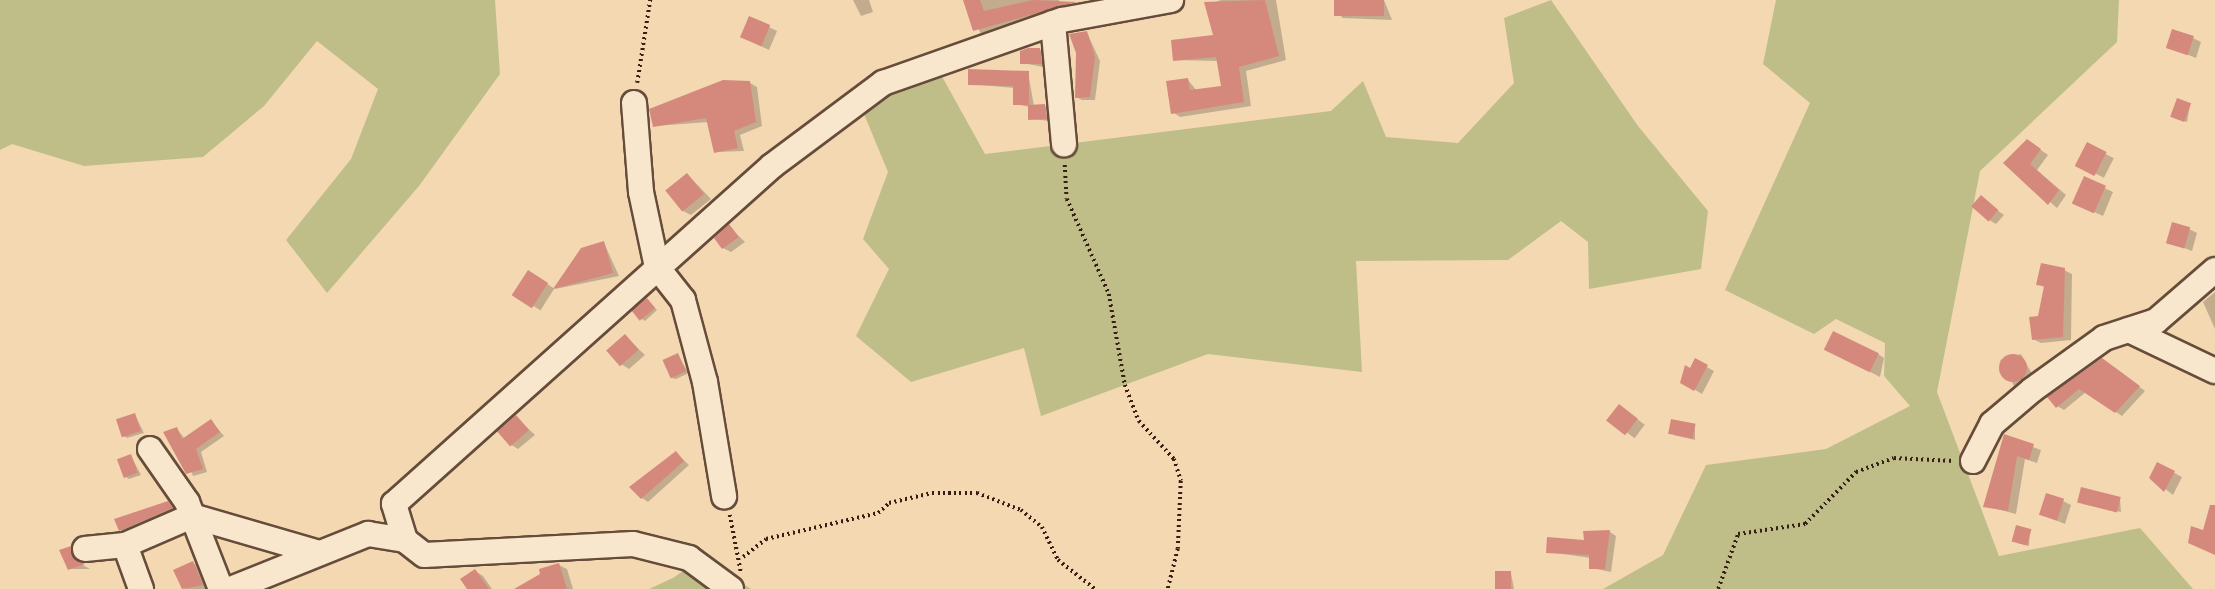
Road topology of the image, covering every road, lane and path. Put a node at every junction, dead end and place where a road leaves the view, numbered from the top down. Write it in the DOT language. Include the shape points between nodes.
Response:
graph roads {
  1 [pos="650,0"];
  2 [pos="1171,0"];
  3 [pos="1085,7"];
  4 [pos="1052,23"];
  5 [pos="635,103"];
  6 [pos="1063,145"];
  7 [pos="657,267"];
  8 [pos="2215,270"];
  9 [pos="2129,330"];
  10 [pos="2215,371"];
  11 [pos="150,449"];
  12 [pos="1973,461"];
  13 [pos="724,496"];
  14 [pos="192,516"];
  15 [pos="405,540"];
  16 [pos="125,545"];
  17 [pos="85,550"];
  18 [pos="316,552"];
  19 [pos="743,556"];
  20 [pos="736,584"];
  21 [pos="141,589"];
  22 [pos="221,589"];
  23 [pos="231,589"];
  24 [pos="1095,589"];
  25 [pos="1168,589"];
  26 [pos="1718,589"];
  1 -- 5 [label="path"];
  2 -- 3 [label="street"];
  3 -- 4 [label="street"];
  4 -- 6 [label="street"];
  4 -- 7 [label="street" via="883,83 772,166"];
  5 -- 7 [label="street" via="641,192"];
  6 -- 25 [label="path" via="1067,199 1109,294 1125,385 1139,421 1174,459 1181,481 1178,549"];
  7 -- 13 [label="street" via="683,300 705,382"];
  7 -- 15 [label="street" via="394,505"];
  8 -- 9 [label="street" via="2169,313"];
  9 -- 10 [label="street"];
  9 -- 12 [label="street" via="2095,345 1992,424"];
  11 -- 14 [label="street" via="179,486"];
  12 -- 26 [label="path" via="1894,458 1856,472 1805,524 1738,534"];
  13 -- 19 [label="path"];
  14 -- 16 [label="street"];
  14 -- 18 [label="street"];
  14 -- 22 [label="street"];
  15 -- 18 [label="street" via="368,534"];
  15 -- 20 [label="street" via="424,555 574,545 667,549"];
  16 -- 17 [label="street"];
  16 -- 21 [label="street"];
  18 -- 23 [label="street"];
  19 -- 20 [label="path"];
  19 -- 24 [label="path" via="766,539 878,513 889,503 932,493 977,493 1021,510 1042,527 1058,561"];
}
